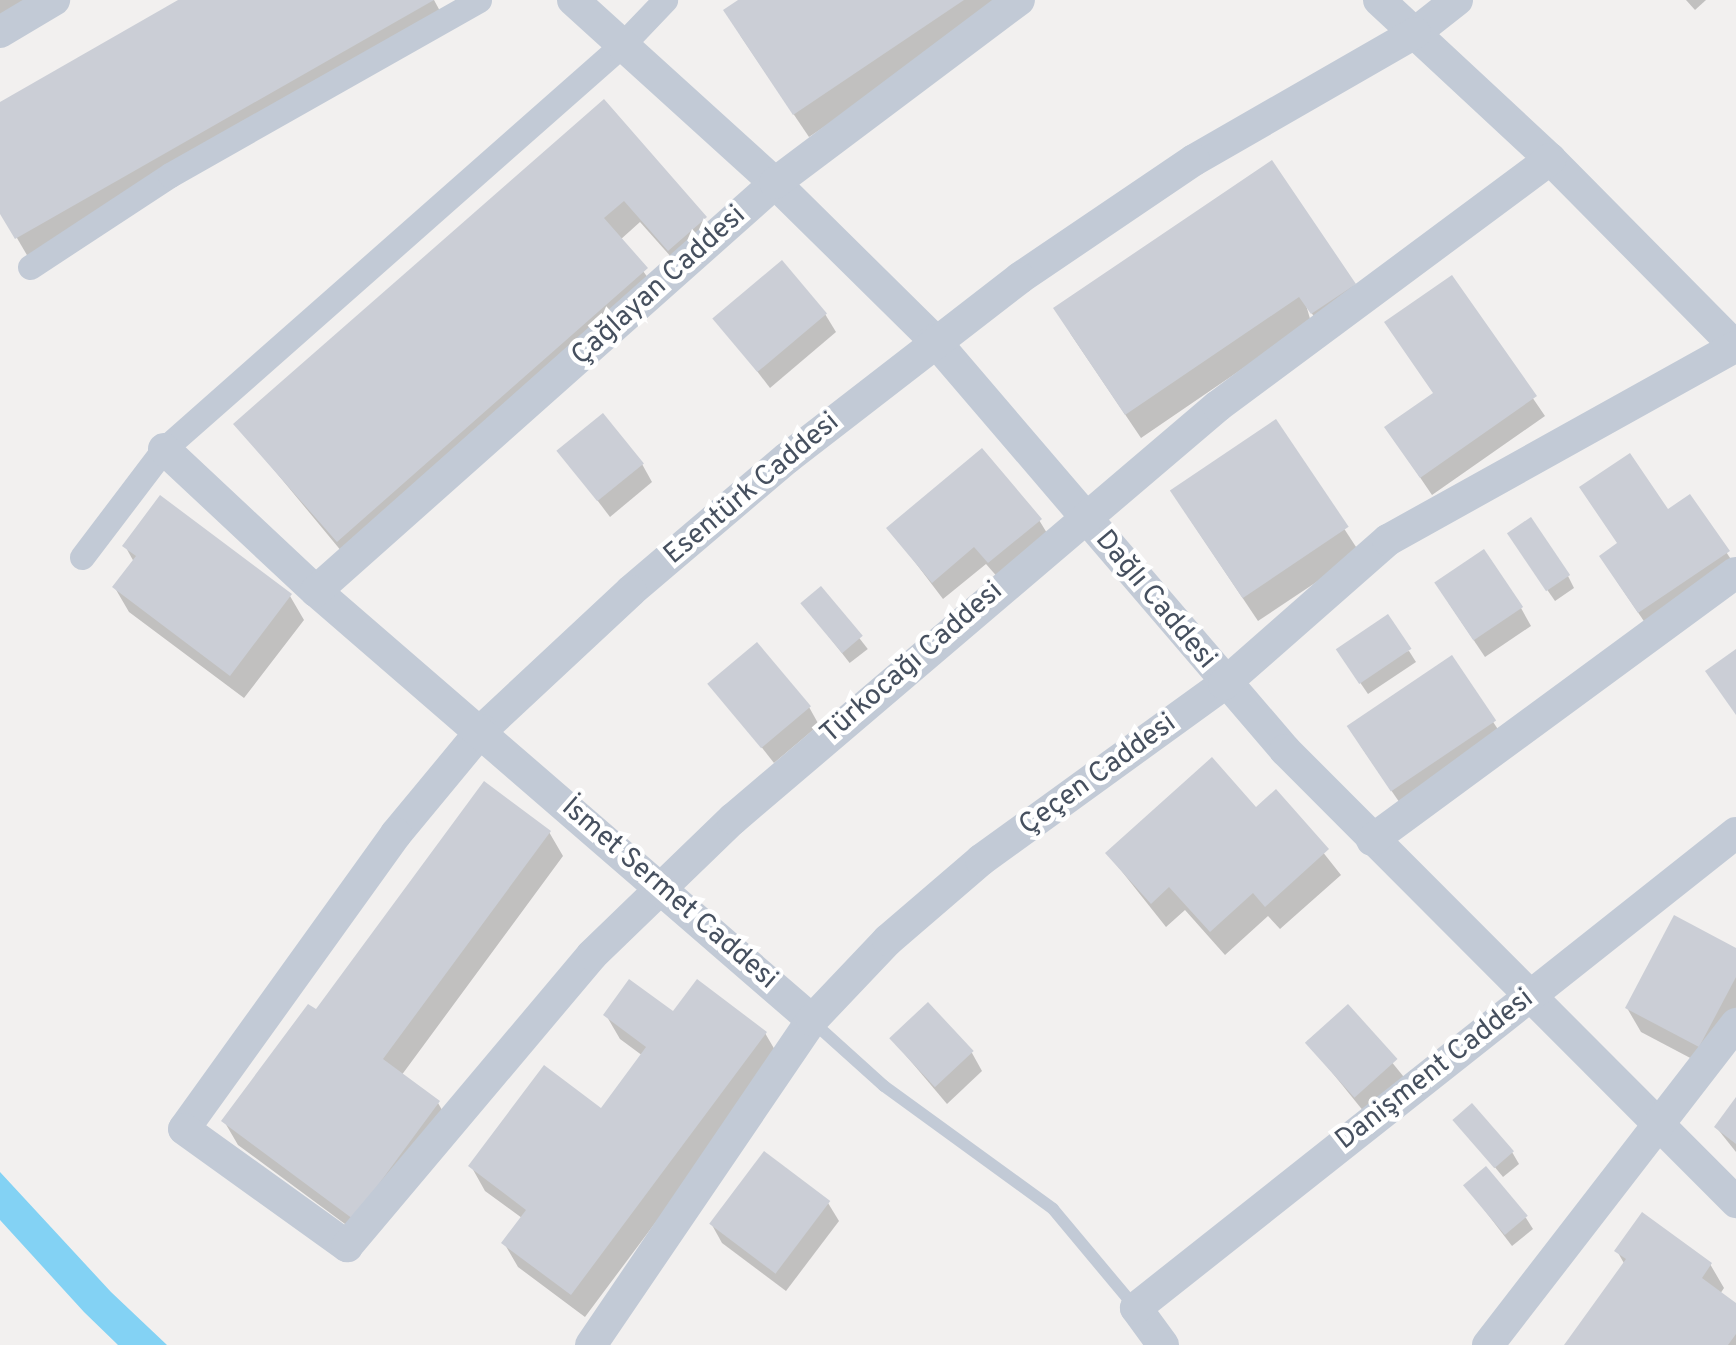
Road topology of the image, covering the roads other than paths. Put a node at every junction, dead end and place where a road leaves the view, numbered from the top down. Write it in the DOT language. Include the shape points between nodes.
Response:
graph roads {
  1 [pos="54,0"];
  2 [pos="479,0"];
  3 [pos="573,0"];
  4 [pos="664,0"];
  5 [pos="1019,0"];
  6 [pos="1379,0"];
  7 [pos="1457,0"];
  8 [pos="0,32"];
  9 [pos="1415,33"];
  10 [pos="623,44"];
  11 [pos="1550,160"];
  12 [pos="776,183"];
  13 [pos="30,267"];
  14 [pos="934,340"];
  15 [pos="1736,347"];
  16 [pos="164,449"];
  17 [pos="1084,514"];
  18 [pos="82,558"];
  19 [pos="1736,572"];
  20 [pos="316,591"];
  21 [pos="1224,684"];
  22 [pos="482,730"];
  23 [pos="1736,833"];
  24 [pos="1372,840"];
  25 [pos="661,886"];
  26 [pos="1526,998"];
  27 [pos="812,1020"];
  28 [pos="1736,1024"];
  29 [pos="1657,1128"];
  30 [pos="1736,1202"];
  31 [pos="347,1246"];
  32 [pos="1136,1308"];
  33 [pos="591,1345"];
  34 [pos="1163,1345"];
  35 [pos="1488,1345"];
  1 -- 8 [label="street"];
  2 -- 13 [label="street" via="170,175"];
  3 -- 10 [label="street, Dağlı Caddesi"];
  4 -- 10 [label="street"];
  5 -- 12 [label="street, Çağlayan Caddesi"];
  6 -- 9 [label="street"];
  7 -- 9 [label="street, Esentürk Caddesi"];
  9 -- 11 [label="street"];
  9 -- 14 [label="street, Esentürk Caddesi" via="1164,179"];
  10 -- 12 [label="street, Dağlı Caddesi"];
  10 -- 16 [label="street"];
  11 -- 15 [label="street"];
  11 -- 17 [label="street, Türkocağı Caddesi"];
  12 -- 14 [label="street, Dağlı Caddesi"];
  12 -- 20 [label="street, Çağlayan Caddesi"];
  14 -- 17 [label="street, Dağlı Caddesi"];
  14 -- 22 [label="street, Esentürk Caddesi" via="646,579"];
  15 -- 21 [label="street, Çeçen Caddesi" via="1402,531"];
  16 -- 18 [label="street"];
  16 -- 20 [label="street, İsmet Sermet Caddesi"];
  17 -- 21 [label="street, Dağlı Caddesi"];
  17 -- 25 [label="street, Türkocağı Caddesi"];
  19 -- 24 [label="street"];
  20 -- 22 [label="street, İsmet Sermet Caddesi"];
  21 -- 24 [label="street, Dağlı Caddesi"];
  21 -- 27 [label="street, Çeçen Caddesi" via="980,860 888,940"];
  22 -- 25 [label="street, İsmet Sermet Caddesi"];
  22 -- 31 [label="street, Esentürk Caddesi" via="396,834 184,1129"];
  23 -- 26 [label="street, Danişment Caddesi"];
  24 -- 26 [label="street, Dağlı Caddesi"];
  25 -- 27 [label="street, İsmet Sermet Caddesi"];
  25 -- 31 [label="street, Türkocağı Caddesi" via="530,1024"];
  26 -- 29 [label="street, Dağlı Caddesi"];
  26 -- 32 [label="street, Danişment Caddesi"];
  27 -- 32 [label="lane, İsmet Sermet Caddesi" via="884,1086 1053,1210"];
  27 -- 33 [label="street, Çeçen Caddesi"];
  28 -- 29 [label="street"];
  29 -- 30 [label="street, Dağlı Caddesi"];
  29 -- 35 [label="street"];
  32 -- 34 [label="street, İsmet Sermet Caddesi"];
}
